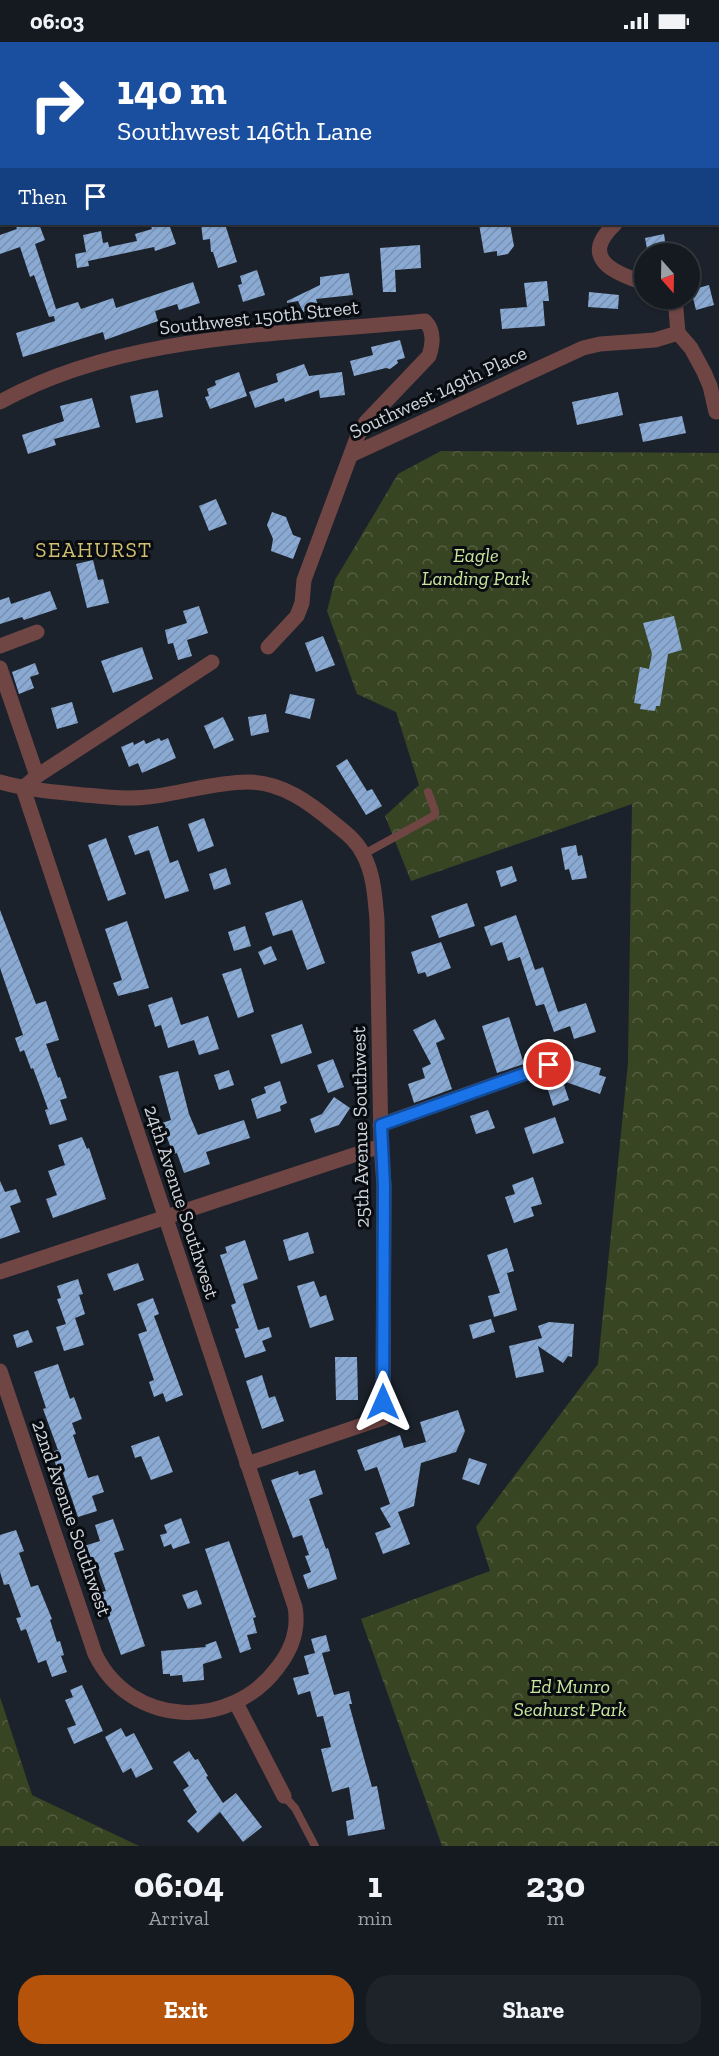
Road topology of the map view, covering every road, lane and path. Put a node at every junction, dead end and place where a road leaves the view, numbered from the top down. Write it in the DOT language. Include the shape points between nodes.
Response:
graph roads {
  1 [pos="614,225"];
  2 [pos="634,279"];
  3 [pos="676,309"];
  4 [pos="678,333"];
  5 [pos="0,402"];
  6 [pos="716,412"];
  7 [pos="351,454"];
  8 [pos="37,632"];
  9 [pos="0,646"];
  10 [pos="268,647"];
  11 [pos="212,662"];
  12 [pos="0,668"];
  13 [pos="37,776"];
  14 [pos="0,782"];
  15 [pos="23,788"];
  16 [pos="428,792"];
  17 [pos="423,803"];
  18 [pos="437,808"];
  19 [pos="364,854"];
  20 [pos="549,1065"];
  21 [pos="381,1125"];
  22 [pos="381,1146"];
  23 [pos="164,1218"];
  24 [pos="0,1272"];
  25 [pos="0,1371"];
  26 [pos="247,1464"];
  27 [pos="296,1630"];
  28 [pos="236,1703"];
  29 [pos="284,1796"];
  30 [pos="315,1846"];
  1 -- 2 [label="street" via="600,245 604,262 610,270"];
  3 -- 4 [label="street"];
  4 -- 6 [label="street" via="704,372"];
  4 -- 7 [label="street, Southwest 149th Place" via="655,340 583,348"];
  5 -- 7 [label="street, Southwest 150th Street" via="69,370 118,356 208,340 419,322 430,326 433,345 429,357 366,422"];
  7 -- 10 [label="street, Southwest 149th Place" via="304,580 297,616"];
  8 -- 9 [label="street"];
  11 -- 13 [label="street"];
  12 -- 13 [label="street"];
  13 -- 15 [label="street"];
  14 -- 15 [label="street, 25th Avenue Southwest"];
  15 -- 19 [label="street, 25th Avenue Southwest" via="126,798 231,783 272,785 312,805 355,840"];
  15 -- 23 [label="street, 24th Avenue Southwest"];
  16 -- 18 [label="lane"];
  17 -- 18 [label="lane"];
  18 -- 19 [label="lane" via="431,818"];
  19 -- 21 [label="street, 25th Avenue Southwest" via="375,892 377,920"];
  20 -- 21 [label="street"];
  21 -- 22 [label="street, 25th Avenue Southwest"];
  22 -- 23 [label="street"];
  22 -- 26 [label="street, 25th Avenue Southwest" via="383,1418"];
  23 -- 24 [label="street"];
  23 -- 26 [label="street, 24th Avenue Southwest"];
  25 -- 28 [label="street, 22nd Avenue Southwest" via="95,1654 109,1676 132,1696 173,1712 209,1711"];
  26 -- 27 [label="street, 24th Avenue Southwest" via="295,1607"];
  27 -- 28 [label="street, 22nd Avenue Southwest" via="283,1661 270,1678"];
  28 -- 29 [label="street"];
  29 -- 30 [label="lane" via="295,1808"];
}
